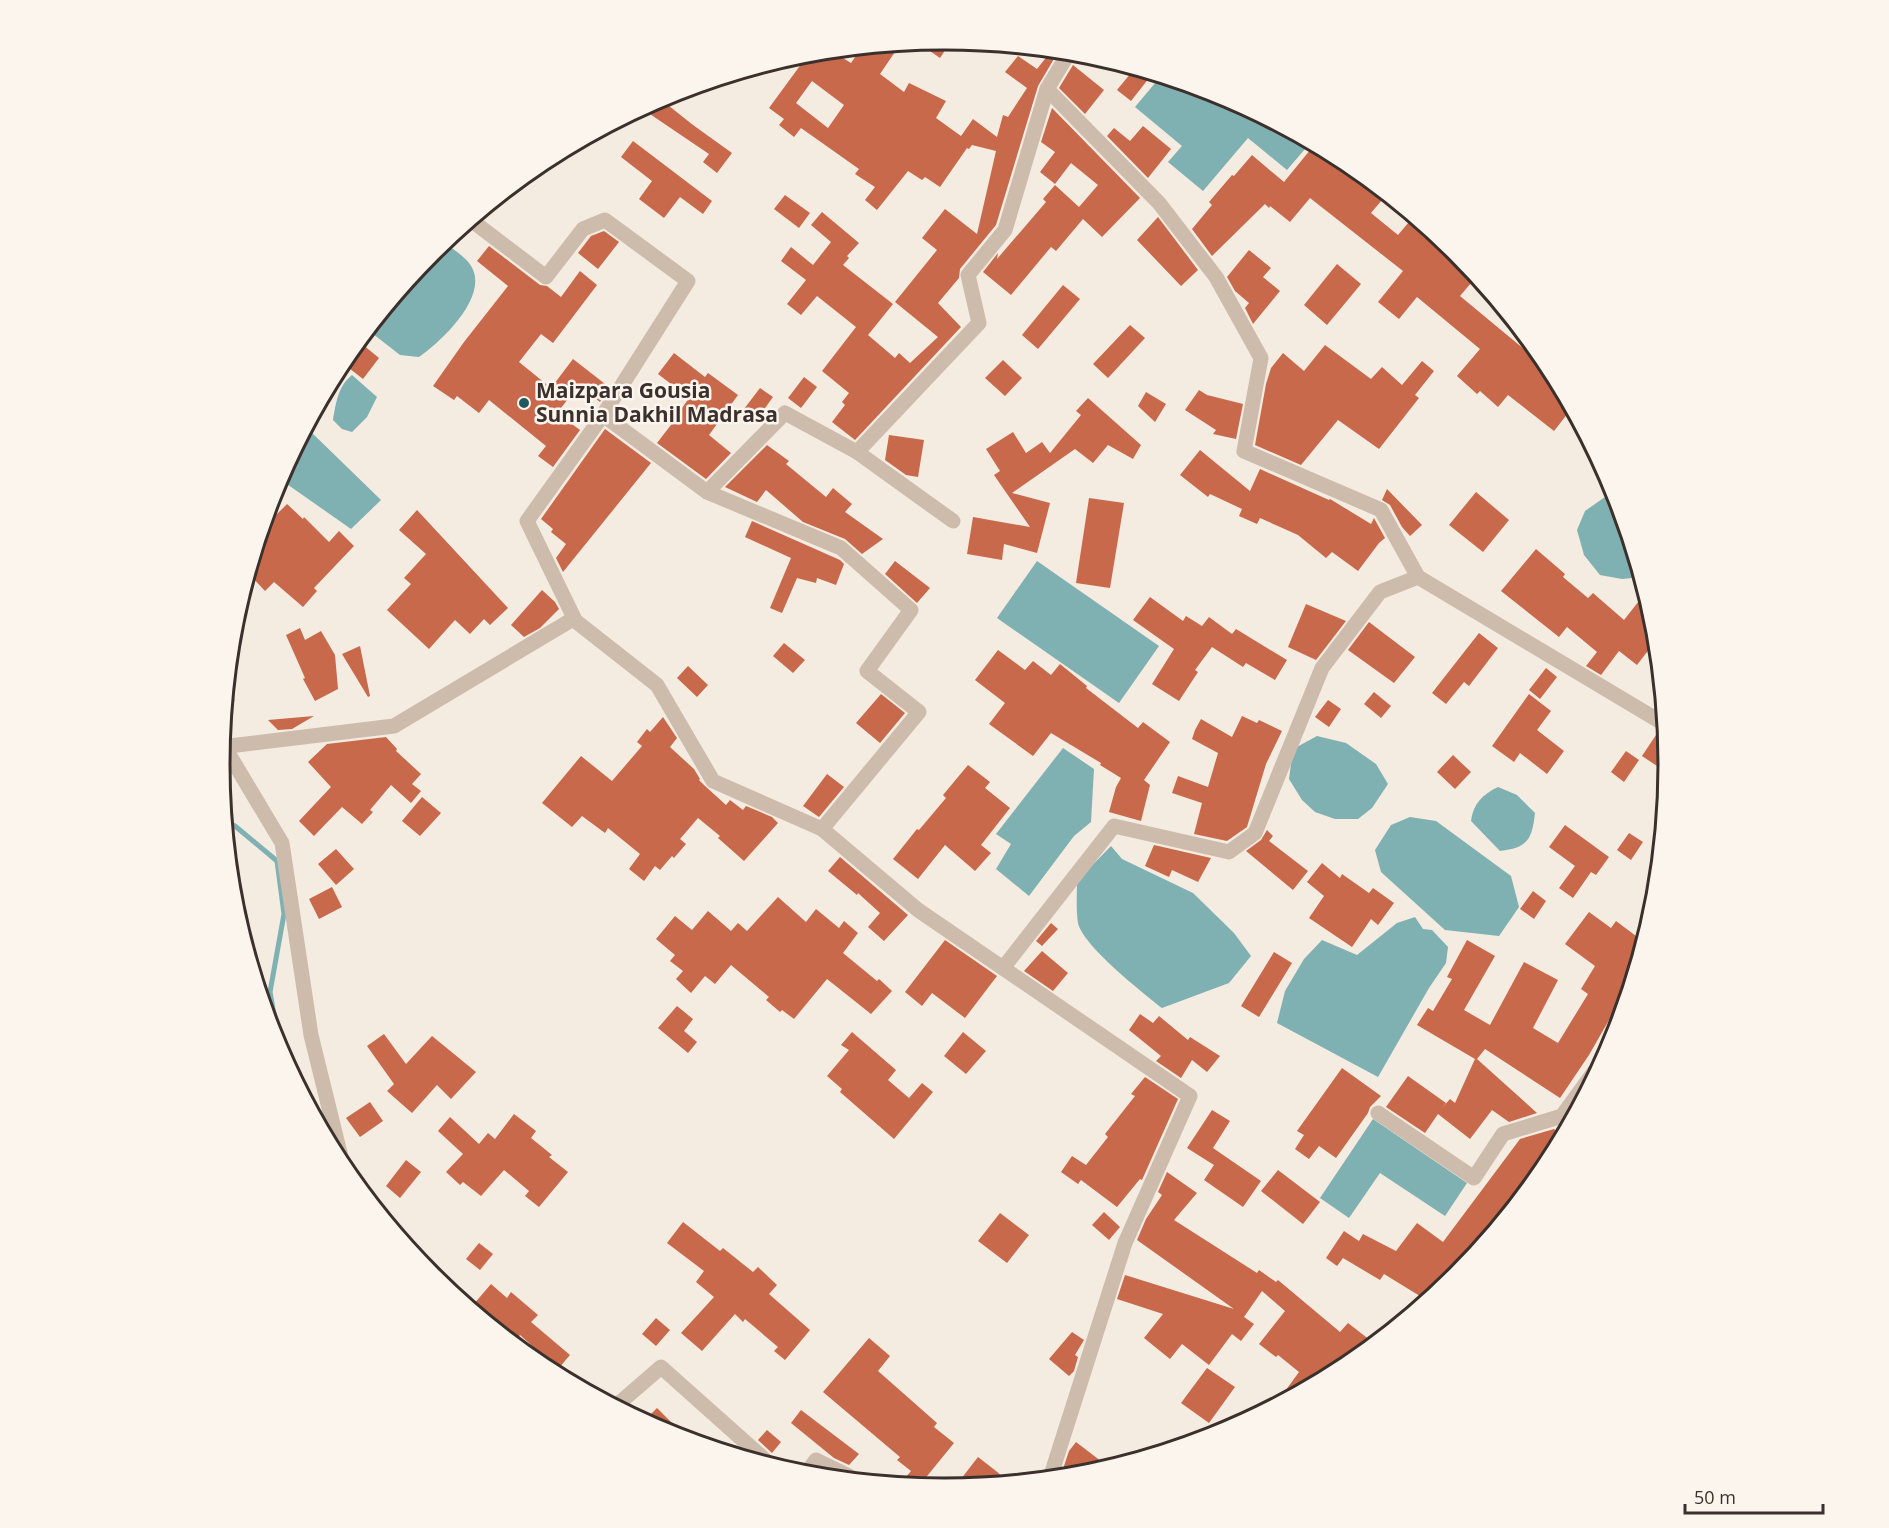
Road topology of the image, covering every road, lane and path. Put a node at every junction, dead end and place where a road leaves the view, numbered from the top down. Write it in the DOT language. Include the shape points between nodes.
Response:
graph roads {
  1 [pos="1065,60"];
  2 [pos="1047,89"];
  3 [pos="477,224"];
  4 [pos="603,415"];
  5 [pos="857,452"];
  6 [pos="707,492"];
  7 [pos="953,522"];
  8 [pos="1418,577"];
  9 [pos="575,620"];
  10 [pos="1657,720"];
  11 [pos="231,745"];
  12 [pos="230,758"];
  13 [pos="822,829"];
  14 [pos="1003,968"];
  15 [pos="1576,1097"];
  16 [pos="1378,1113"];
  17 [pos="336,1138"];
  18 [pos="621,1401"];
  19 [pos="758,1453"];
  20 [pos="812,1466"];
  21 [pos="836,1470"];
  22 [pos="1054,1470"];
  1 -- 2 [label="street"];
  2 -- 5 [label="street" via="1005,230 968,275 979,323"];
  2 -- 8 [label="street" via="1159,203 1216,277 1261,358 1244,451 1381,510"];
  3 -- 4 [label="street" via="546,277 583,230 605,220 688,281"];
  4 -- 6 [label="street"];
  4 -- 9 [label="street" via="528,520"];
  5 -- 6 [label="street" via="785,412"];
  5 -- 7 [label="street"];
  6 -- 13 [label="street" via="841,548 911,610 867,671 919,712"];
  8 -- 10 [label="street"];
  8 -- 14 [label="street" via="1380,592 1322,668 1255,833 1229,852 1114,826"];
  9 -- 11 [label="street" via="394,726"];
  9 -- 13 [label="street" via="657,685 713,782"];
  12 -- 17 [label="street" via="282,843 311,1035"];
  13 -- 14 [label="street" via="918,910"];
  14 -- 22 [label="street" via="1190,1096 1125,1243"];
  15 -- 16 [label="street" via="1562,1116 1503,1134 1474,1178"];
  18 -- 19 [label="street" via="661,1367"];
  20 -- 21 [label="street" via="816,1460"];
}
